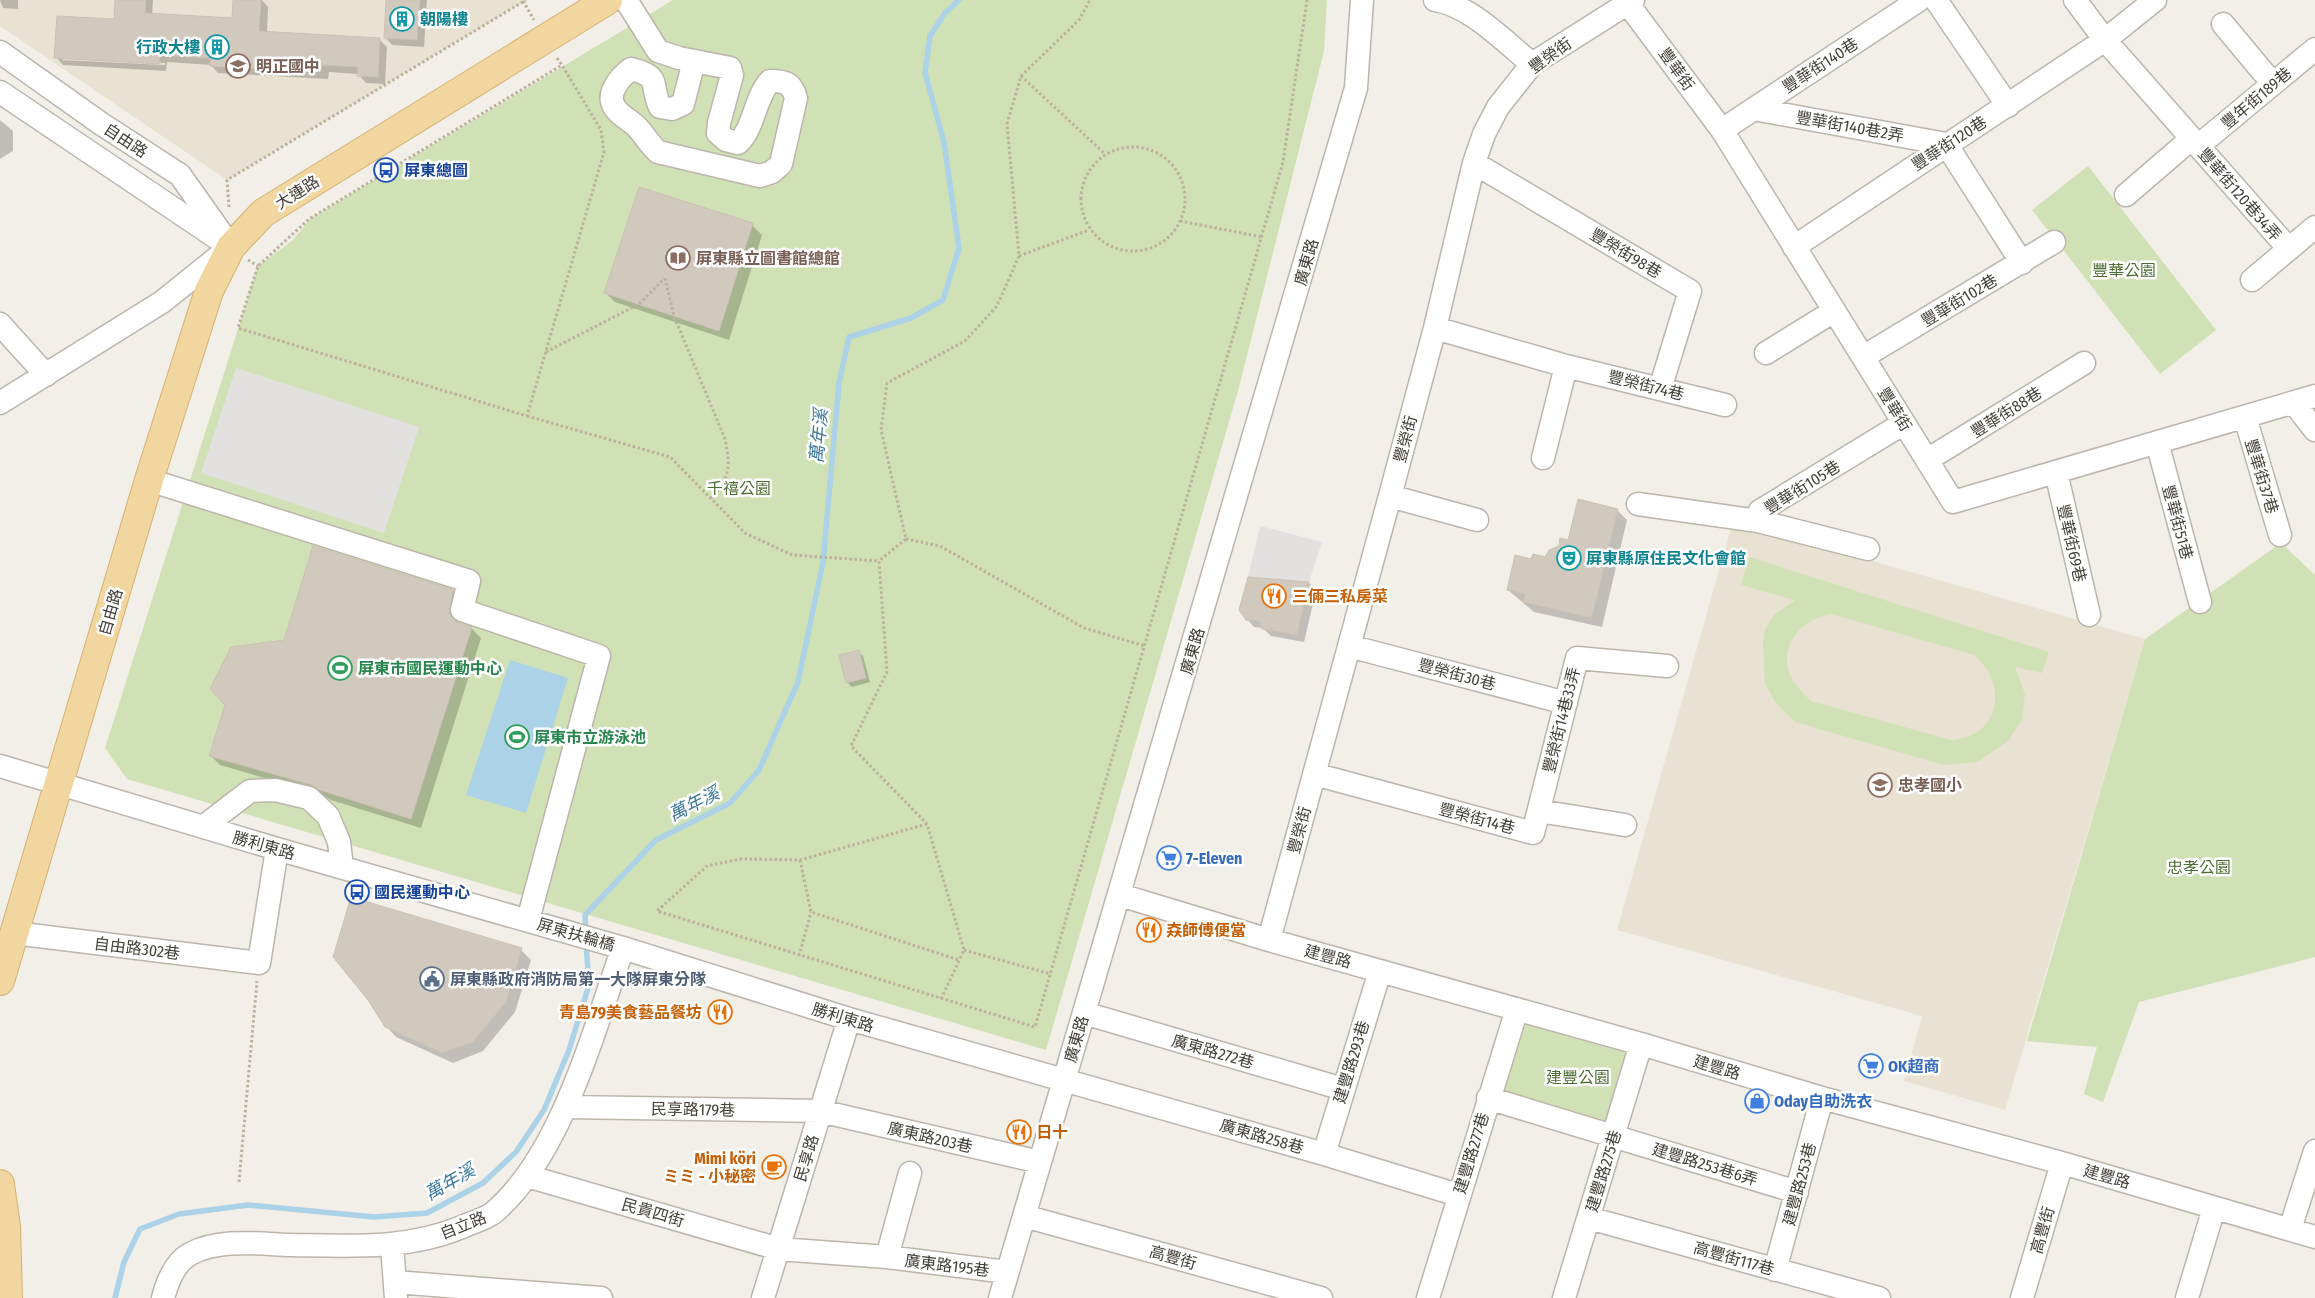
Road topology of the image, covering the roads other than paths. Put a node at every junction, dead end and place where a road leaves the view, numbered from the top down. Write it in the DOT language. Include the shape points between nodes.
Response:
graph roads {
  1 [pos="608,0"];
  2 [pos="626,0"];
  3 [pos="1366,0"];
  4 [pos="1919,0"];
  5 [pos="1936,0"];
  6 [pos="2075,0"];
  7 [pos="2155,0"];
  8 [pos="1443,1"];
  9 [pos="1630,2"];
  10 [pos="2223,24"];
  11 [pos="2105,40"];
  12 [pos="0,52"];
  13 [pos="694,61"];
  14 [pos="2311,61"];
  15 [pos="1532,64"];
  16 [pos="2273,84"];
  17 [pos="0,92"];
  18 [pos="2008,106"];
  19 [pos="1754,109"];
  20 [pos="1722,130"];
  21 [pos="2195,142"];
  22 [pos="1946,144"];
  23 [pos="1474,163"];
  24 [pos="2126,195"];
  25 [pos="2315,227"];
  26 [pos="2054,242"];
  27 [pos="231,247"];
  28 [pos="1794,247"];
  29 [pos="2289,249"];
  30 [pos="2022,263"];
  31 [pos="2252,280"];
  32 [pos="1834,311"];
  33 [pos="0,324"];
  34 [pos="1435,328"];
  35 [pos="1766,353"];
  36 [pos="1863,357"];
  37 [pos="2084,363"];
  38 [pos="1566,366"];
  39 [pos="46,376"];
  40 [pos="1660,389"];
  41 [pos="2315,396"];
  42 [pos="0,403"];
  43 [pos="2294,403"];
  44 [pos="1725,405"];
  45 [pos="2245,417"];
  46 [pos="1904,423"];
  47 [pos="2315,430"];
  48 [pos="2157,442"];
  49 [pos="1543,458"];
  50 [pos="1927,460"];
  51 [pos="2056,472"];
  52 [pos="149,480"];
  53 [pos="1390,496"];
  54 [pos="1638,504"];
  55 [pos="1478,520"];
  56 [pos="1758,521"];
  57 [pos="2280,535"];
  58 [pos="1868,549"];
  59 [pos="2200,602"];
  60 [pos="2089,615"];
  61 [pos="1349,646"];
  62 [pos="1667,666"];
  63 [pos="1566,703"];
  64 [pos="0,766"];
  65 [pos="1314,774"];
  66 [pos="59,784"];
  67 [pos="1539,811"];
  68 [pos="1625,825"];
  69 [pos="203,827"];
  70 [pos="278,849"];
  71 [pos="342,867"];
  72 [pos="1120,895"];
  73 [pos="528,920"];
  74 [pos="14,932"];
  75 [pos="1269,940"];
  76 [pos="623,948"];
  77 [pos="1380,971"];
  78 [pos="0,981"];
  79 [pos="1517,1009"];
  80 [pos="1084,1013"];
  81 [pos="849,1019"];
  82 [pos="1642,1044"];
  83 [pos="1065,1080"];
  84 [pos="1343,1089"];
  85 [pos="1488,1098"];
  86 [pos="1822,1098"];
  87 [pos="566,1106"];
  88 [pos="820,1110"];
  89 [pos="1613,1137"];
  90 [pos="2315,1150"];
  91 [pos="1324,1154"];
  92 [pos="1040,1162"];
  93 [pos="2062,1163"];
  94 [pos="910,1173"];
  95 [pos="527,1176"];
  96 [pos="0,1184"];
  97 [pos="1797,1192"];
  98 [pos="1458,1195"];
  99 [pos="2214,1208"];
  100 [pos="1024,1216"];
  101 [pos="1589,1218"];
  102 [pos="2290,1229"];
  103 [pos="2315,1237"];
  104 [pos="392,1245"];
  105 [pos="779,1249"];
  106 [pos="887,1257"];
  107 [pos="1775,1270"];
  108 [pos="1008,1272"];
  109 [pos="166,1288"];
  110 [pos="396,1290"];
  111 [pos="1867,1296"];
  112 [pos="8,1298"];
  113 [pos="601,1298"];
  114 [pos="763,1298"];
  115 [pos="1000,1298"];
  116 [pos="1321,1298"];
  117 [pos="1428,1298"];
  118 [pos="1564,1298"];
  119 [pos="2022,1298"];
  120 [pos="2187,1298"];
  1 -- 27 [label="main road, 大連路" via="263,213"];
  2 -- 13 [label="street" via="658,51"];
  3 -- 72 [label="street, 廣東路" via="1356,88"];
  4 -- 19 [label="street, 豐華街140巷"];
  5 -- 18 [label="street"];
  6 -- 11 [label="street, 豐華街120巷34弄"];
  7 -- 11 [label="street, 豐華街120巷"];
  8 -- 15 [label="street" via="1484,24"];
  9 -- 15 [label="street, 豐榮街"];
  9 -- 20 [label="street, 豐華街"];
  10 -- 16 [label="street"];
  11 -- 18 [label="street, 豐華街120巷"];
  11 -- 21 [label="street, 豐華街120巷34弄"];
  12 -- 27 [label="street, 自由路" via="180,175"];
  13 -- 13 [label="street" via="730,68 732,75 718,123 718,133 726,140 738,142 745,136 761,91 770,82 784,81 793,88 796,98 781,164 772,172 760,176 658,152 647,142 641,130 615,109 612,98 619,78 631,69 647,73 655,82 655,97 660,107 672,109 683,104"];
  14 -- 16 [label="street, 豐年街189巷"];
  15 -- 23 [label="street, 豐榮街" via="1498,107"];
  16 -- 21 [label="street, 豐年街189巷"];
  17 -- 27 [label="street, 自由路"];
  18 -- 22 [label="street, 豐華街120巷"];
  19 -- 20 [label="street, 豐華街140巷"];
  19 -- 22 [label="street, 豐華街140巷2弄"];
  20 -- 28 [label="street, 豐華街"];
  21 -- 24 [label="street, 豐華街120巷34弄"];
  21 -- 29 [label="street, 豐華街120巷34弄"];
  22 -- 28 [label="street, 豐華街120巷"];
  22 -- 30 [label="street"];
  23 -- 34 [label="street, 豐榮街"];
  23 -- 40 [label="street, 豐榮街98巷" via="1690,291"];
  25 -- 29 [label="street"];
  26 -- 30 [label="street, 豐華街102巷"];
  27 -- 39 [label="street, 大連路" via="162,302"];
  27 -- 52 [label="main road, 自由路" via="209,291"];
  28 -- 32 [label="street, 豐華街"];
  29 -- 31 [label="street"];
  30 -- 36 [label="street, 豐華街102巷"];
  32 -- 35 [label="street"];
  32 -- 36 [label="street, 豐華街"];
  33 -- 39 [label="street"];
  34 -- 38 [label="street, 豐榮街74巷"];
  34 -- 53 [label="street, 豐榮街"];
  36 -- 46 [label="street, 豐華街"];
  37 -- 50 [label="street, 豐華街88巷"];
  38 -- 40 [label="street, 豐榮街74巷"];
  38 -- 49 [label="street"];
  39 -- 42 [label="street, 大連路"];
  40 -- 44 [label="street, 豐榮街74巷"];
  41 -- 43 [label="street, 豐華街"];
  43 -- 45 [label="street, 豐華街"];
  43 -- 47 [label="street"];
  45 -- 48 [label="street, 豐華街"];
  45 -- 57 [label="street, 豐華街37巷"];
  46 -- 50 [label="street, 豐華街"];
  46 -- 56 [label="street, 豐華街105巷" via="1760,511"];
  48 -- 51 [label="street, 豐華街"];
  48 -- 59 [label="street, 豐華街51巷"];
  50 -- 51 [label="street, 豐華街" via="1953,502"];
  51 -- 60 [label="street, 豐華街69巷"];
  52 -- 66 [label="main road, 自由路"];
  52 -- 73 [label="street" via="469,582 462,610 599,656"];
  53 -- 55 [label="street"];
  53 -- 61 [label="street, 豐榮街"];
  54 -- 56 [label="street, 豐華街105巷"];
  56 -- 58 [label="street"];
  61 -- 63 [label="street, 豐榮街30巷"];
  61 -- 65 [label="street, 豐榮街"];
  62 -- 63 [label="street, 豐榮街14巷33弄" via="1577,658"];
  63 -- 67 [label="street, 豐榮街14巷33弄"];
  64 -- 66 [label="street, 勝利東路"];
  65 -- 67 [label="street, 豐榮街14巷" via="1533,833"];
  65 -- 75 [label="street, 豐榮街"];
  66 -- 69 [label="street, 勝利東路"];
  66 -- 74 [label="main road, 自由路"];
  67 -- 68 [label="street, 豐榮街14巷"];
  69 -- 70 [label="street, 勝利東路"];
  69 -- 71 [label="street" via="250,791 275,790 309,798 328,816 339,842"];
  70 -- 71 [label="street, 勝利東路"];
  70 -- 74 [label="street, 自由路302巷" via="259,963"];
  71 -- 73 [label="street, 勝利東路"];
  72 -- 75 [label="street, 建豐路"];
  72 -- 80 [label="street, 廣東路"];
  73 -- 76 [label="street, 屏東扶輪橋"];
  74 -- 78 [label="main road, 自由路"];
  75 -- 77 [label="street, 建豐路"];
  76 -- 81 [label="street, 勝利東路"];
  76 -- 87 [label="street, 自立路"];
  77 -- 79 [label="street, 建豐路"];
  77 -- 84 [label="street, 建豐路293巷"];
  79 -- 82 [label="street, 建豐路"];
  79 -- 85 [label="street, 建豐路277巷"];
  80 -- 83 [label="street, 廣東路"];
  80 -- 84 [label="street, 廣東路272巷"];
  81 -- 83 [label="street, 勝利東路"];
  81 -- 88 [label="street, 民享路"];
  82 -- 86 [label="street, 建豐路"];
  82 -- 89 [label="street, 建豐路275巷"];
  83 -- 91 [label="street, 廣東路258巷"];
  83 -- 92 [label="street, 廣東路"];
  84 -- 91 [label="street, 建豐路293巷"];
  85 -- 89 [label="street, 建豐路253巷6弄"];
  85 -- 98 [label="street, 建豐路277巷"];
  86 -- 93 [label="street, 建豐路"];
  86 -- 97 [label="street, 建豐路253巷"];
  87 -- 88 [label="street, 民享路179巷"];
  87 -- 95 [label="street, 自立路"];
  88 -- 92 [label="street, 廣東路203巷"];
  88 -- 105 [label="street, 民享路"];
  89 -- 97 [label="street, 建豐路253巷6弄"];
  89 -- 101 [label="street, 建豐路275巷"];
  90 -- 102 [label="street"];
  91 -- 98 [label="street, 廣東路258巷"];
  92 -- 100 [label="street, 廣東路"];
  93 -- 99 [label="street, 建豐路"];
  93 -- 119 [label="street, 高豐街"];
  94 -- 106 [label="street, 廣東路195巷"];
  95 -- 104 [label="street, 自立路" via="492,1214 440,1236"];
  95 -- 105 [label="street, 民貴四街"];
  96 -- 112 [label="main road" via="6,1227"];
  97 -- 107 [label="street, 建豐路253巷"];
  98 -- 117 [label="street, 建豐路277巷"];
  99 -- 102 [label="street, 建豐路"];
  99 -- 120 [label="street"];
  100 -- 108 [label="street, 廣東路"];
  100 -- 116 [label="street, 高豐街"];
  101 -- 107 [label="street, 高豐街117巷"];
  101 -- 118 [label="street, 建豐路275巷"];
  102 -- 103 [label="street, 建豐路"];
  104 -- 109 [label="street, 自立路" via="233,1243 206,1248 188,1254"];
  104 -- 110 [label="street"];
  105 -- 106 [label="street, 廣東路195巷"];
  105 -- 114 [label="street, 民享路"];
  106 -- 108 [label="street, 廣東路195巷"];
  107 -- 111 [label="street, 高豐街117巷"];
  108 -- 115 [label="street, 廣東路"];
  110 -- 113 [label="street" via="425,1283"];
}
